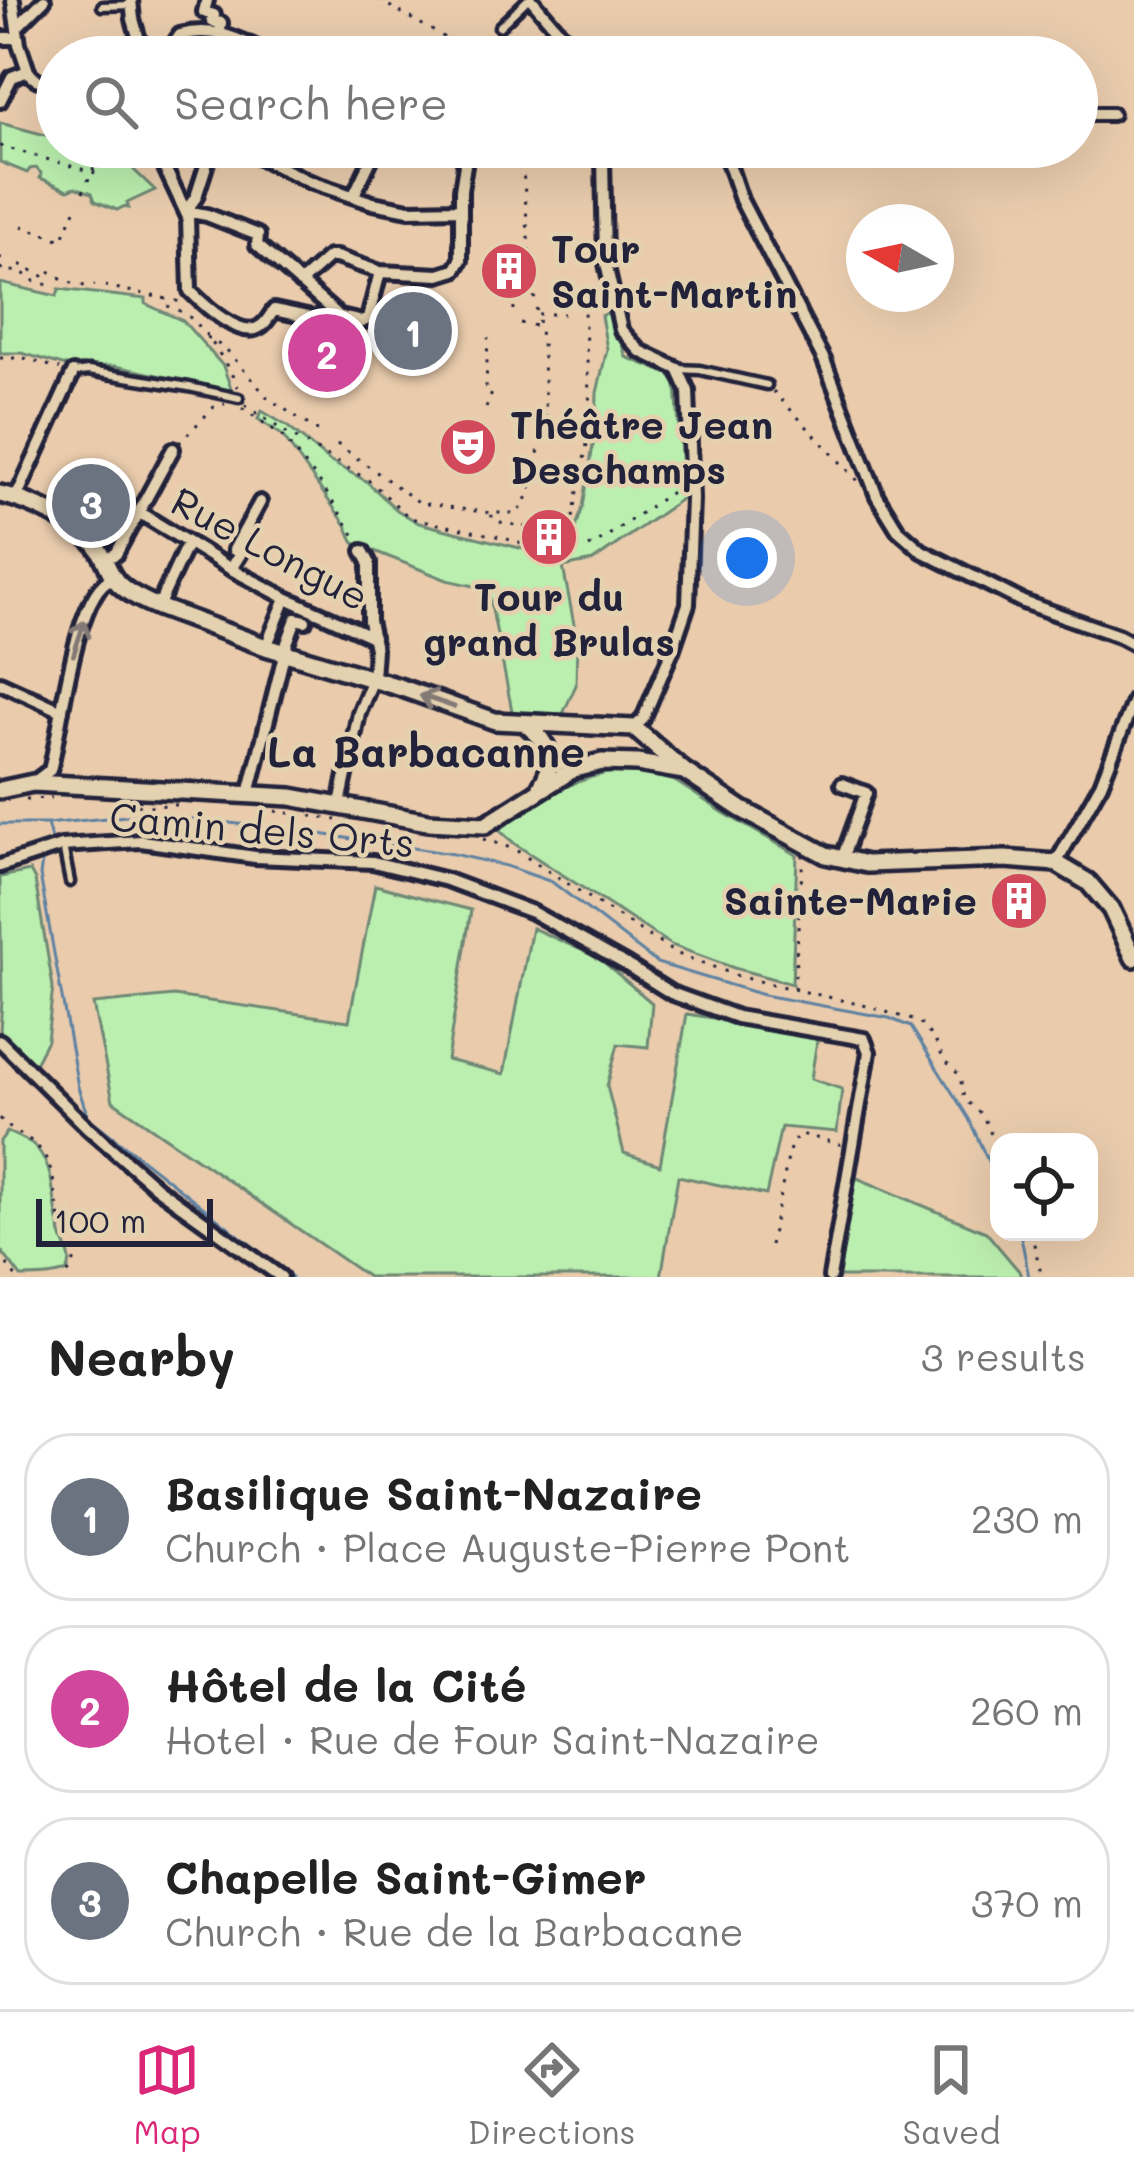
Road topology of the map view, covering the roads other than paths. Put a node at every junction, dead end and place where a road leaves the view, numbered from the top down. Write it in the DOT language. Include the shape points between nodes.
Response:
graph roads {
  1 [pos="13,0"];
  2 [pos="44,0"];
  3 [pos="207,0"];
  4 [pos="530,0"];
  5 [pos="132,3"];
  6 [pos="102,6"];
  7 [pos="499,27"];
  8 [pos="18,33"];
  9 [pos="224,34"];
  10 [pos="138,36"];
  11 [pos="179,36"];
  12 [pos="229,36"];
  13 [pos="562,36"];
  14 [pos="0,38"];
  15 [pos="28,71"];
  16 [pos="36,80"];
  17 [pos="0,101"];
  18 [pos="1098,114"];
  19 [pos="1112,114"];
  20 [pos="165,168"];
  21 [pos="205,168"];
  22 [pos="281,168"];
  23 [pos="366,168"];
  24 [pos="465,168"];
  25 [pos="603,168"];
  26 [pos="730,168"];
  27 [pos="354,195"];
  28 [pos="460,209"];
  29 [pos="185,211"];
  30 [pos="380,272"];
  31 [pos="300,284"];
  32 [pos="340,317"];
  33 [pos="678,368"];
  34 [pos="73,373"];
  35 [pos="767,385"];
  36 [pos="241,403"];
  37 [pos="173,449"];
  38 [pos="8,496"];
  39 [pos="260,502"];
  40 [pos="140,513"];
  41 [pos="187,544"];
  42 [pos="363,551"];
  43 [pos="106,558"];
  44 [pos="231,569"];
  45 [pos="113,578"];
  46 [pos="286,598"];
  47 [pos="158,607"];
  48 [pos="304,621"];
  49 [pos="373,637"];
  50 [pos="1134,644"];
  51 [pos="266,646"];
  52 [pos="286,653"];
  53 [pos="373,679"];
  54 [pos="0,683"];
  55 [pos="1134,700"];
  56 [pos="62,712"];
  57 [pos="526,724"];
  58 [pos="634,728"];
  59 [pos="602,762"];
  60 [pos="658,766"];
  61 [pos="684,770"];
  62 [pos="33,783"];
  63 [pos="842,784"];
  64 [pos="539,788"];
  65 [pos="0,790"];
  66 [pos="249,794"];
  67 [pos="343,813"];
  68 [pos="62,846"];
  69 [pos="842,860"];
  70 [pos="1056,863"];
  71 [pos="0,866"];
  72 [pos="70,882"];
  73 [pos="1134,958"];
  74 [pos="0,1041"];
  75 [pos="281,1277"];
  76 [pos="830,1277"];
  1 -- 8 [label="street"];
  2 -- 8 [label="street"];
  3 -- 9 [label="street" via="204,12"];
  4 -- 7 [label="lane"];
  4 -- 13 [label="street"];
  5 -- 6 [label="lane"];
  5 -- 10 [label="street"];
  8 -- 14 [label="street"];
  8 -- 15 [label="street"];
  9 -- 11 [label="street"];
  9 -- 12 [label="street"];
  15 -- 16 [label="street"];
  15 -- 17 [label="street" via="12,76"];
  18 -- 19 [label="street"];
  20 -- 29 [label="street"];
  21 -- 29 [label="street"];
  22 -- 27 [label="street"];
  23 -- 27 [label="street"];
  24 -- 28 [label="street"];
  25 -- 33 [label="street" via="605,259 621,330 640,351"];
  26 -- 50 [label="street" via="898,530 1023,602"];
  27 -- 28 [label="street" via="394,208"];
  28 -- 30 [label="street" via="455,270"];
  29 -- 31 [label="street" via="258,235 257,245"];
  29 -- 32 [label="street" via="186,296 254,330 274,310"];
  30 -- 31 [label="street" via="329,257"];
  30 -- 32 [label="street" via="368,319"];
  31 -- 32 [label="street"];
  33 -- 35 [label="lane"];
  33 -- 58 [label="street" via="688,391 688,604"];
  34 -- 36 [label="lane" via="149,380"];
  34 -- 38 [label="street"];
  37 -- 40 [label="street"];
  38 -- 43 [label="main road" via="60,519"];
  39 -- 44 [label="street"];
  40 -- 41 [label="street, Rue Longue"];
  40 -- 43 [label="street"];
  41 -- 44 [label="street, Rue Longue"];
  41 -- 47 [label="street"];
  42 -- 49 [label="street"];
  43 -- 45 [label="main road"];
  44 -- 46 [label="street, Rue Longue"];
  45 -- 47 [label="main road"];
  56 -- 45 [label="street, one-way" via="78,637 96,593"];
  46 -- 49 [label="street, Rue Longue"];
  46 -- 51 [label="street"];
  47 -- 51 [label="main road"];
  48 -- 52 [label="street" via="296,620"];
  49 -- 53 [label="street"];
  51 -- 52 [label="main road"];
  52 -- 53 [label="main road"];
  52 -- 66 [label="street"];
  57 -- 53 [label="main road, one-way"];
  53 -- 67 [label="street" via="359,713"];
  54 -- 56 [label="street"];
  55 -- 70 [label="street" via="1101,784"];
  56 -- 62 [label="street" via="50,770"];
  57 -- 58 [label="main road"];
  57 -- 64 [label="main road" via="551,755"];
  58 -- 59 [label="main road" via="628,747"];
  58 -- 60 [label="main road" via="638,747"];
  58 -- 61 [label="main road"];
  59 -- 60 [label="main road"];
  59 -- 64 [label="main road"];
  60 -- 61 [label="main road"];
  61 -- 69 [label="main road"];
  62 -- 65 [label="main road"];
  62 -- 66 [label="main road" via="61,791"];
  63 -- 69 [label="street" via="866,793"];
  64 -- 67 [label="main road" via="485,825"];
  66 -- 67 [label="main road"];
  68 -- 71 [label="street, Camin dels Orts"];
  68 -- 72 [label="lane"];
  68 -- 76 [label="street, Camin dels Orts" via="141,841 373,862 532,913 671,993 736,1017 864,1039"];
  69 -- 70 [label="main road"];
  70 -- 73 [label="main road" via="1111,909"];
  74 -- 75 [label="street" via="157,1188"];
}
